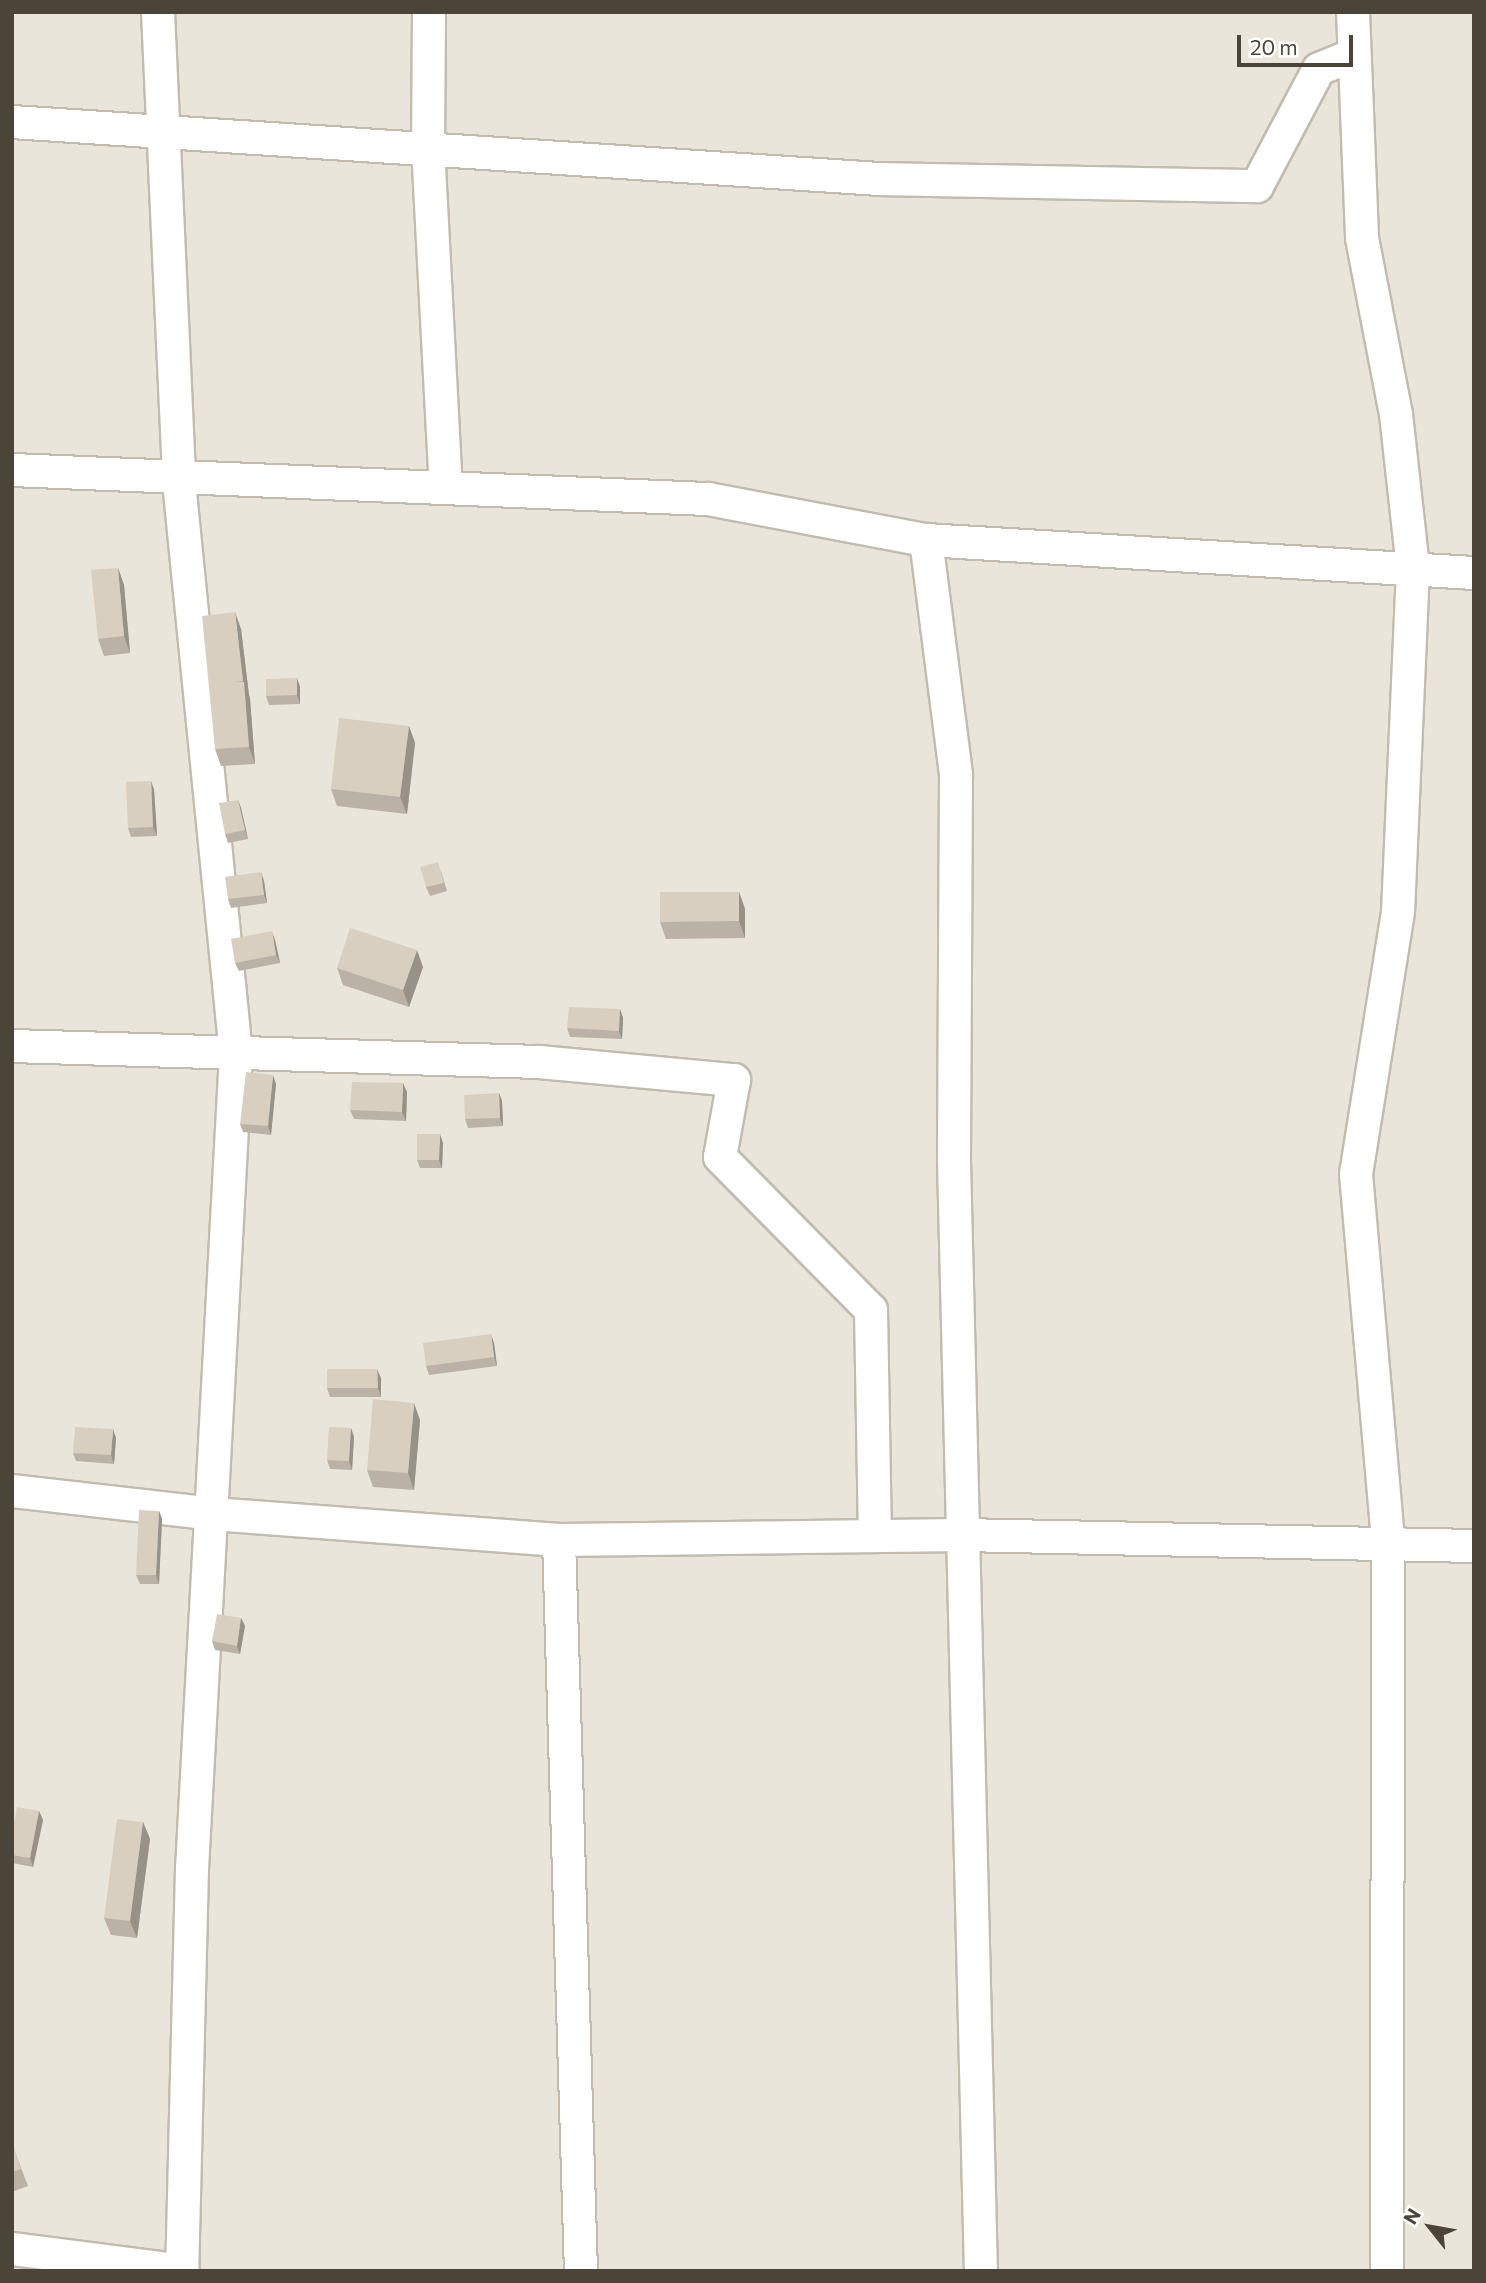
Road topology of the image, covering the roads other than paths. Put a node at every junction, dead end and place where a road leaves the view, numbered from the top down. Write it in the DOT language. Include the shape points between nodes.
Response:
graph roads {
  1 [pos="158,12"];
  2 [pos="429,12"];
  3 [pos="1353,12"];
  4 [pos="1353,55"];
  5 [pos="12,122"];
  6 [pos="162,133"];
  7 [pos="428,146"];
  8 [pos="12,470"];
  9 [pos="179,482"];
  10 [pos="446,486"];
  11 [pos="926,540"];
  12 [pos="1413,569"];
  13 [pos="1474,573"];
  14 [pos="12,1046"];
  15 [pos="236,1054"];
  16 [pos="12,1491"];
  17 [pos="213,1514"];
  18 [pos="962,1535"];
  19 [pos="875,1536"];
  20 [pos="559,1540"];
  21 [pos="1388,1540"];
  22 [pos="1474,1546"];
  23 [pos="12,2249"];
  24 [pos="182,2271"];
  25 [pos="581,2271"];
  26 [pos="981,2271"];
  27 [pos="1387,2271"];
  1 -- 6 [label="street"];
  2 -- 7 [label="street"];
  3 -- 4 [label="street"];
  4 -- 7 [label="street" via="1319,69 1257,186 880,179"];
  4 -- 12 [label="street" via="1362,238 1396,414"];
  5 -- 6 [label="street"];
  6 -- 7 [label="street"];
  6 -- 9 [label="street"];
  7 -- 10 [label="street"];
  8 -- 9 [label="street"];
  9 -- 10 [label="street"];
  9 -- 15 [label="street"];
  10 -- 11 [label="street" via="708,499"];
  11 -- 12 [label="street"];
  11 -- 18 [label="street" via="956,774 954,1161"];
  12 -- 13 [label="street"];
  12 -- 21 [label="street" via="1398,912 1356,1174"];
  14 -- 15 [label="street"];
  15 -- 17 [label="street"];
  15 -- 19 [label="street" via="539,1062 734,1080 720,1157 871,1310"];
  16 -- 17 [label="street"];
  17 -- 20 [label="street"];
  17 -- 24 [label="street" via="192,1869"];
  18 -- 19 [label="street"];
  18 -- 21 [label="street"];
  18 -- 26 [label="street"];
  19 -- 20 [label="street"];
  20 -- 25 [label="street"];
  21 -- 22 [label="street"];
  21 -- 27 [label="street"];
  23 -- 24 [label="street"];
}
